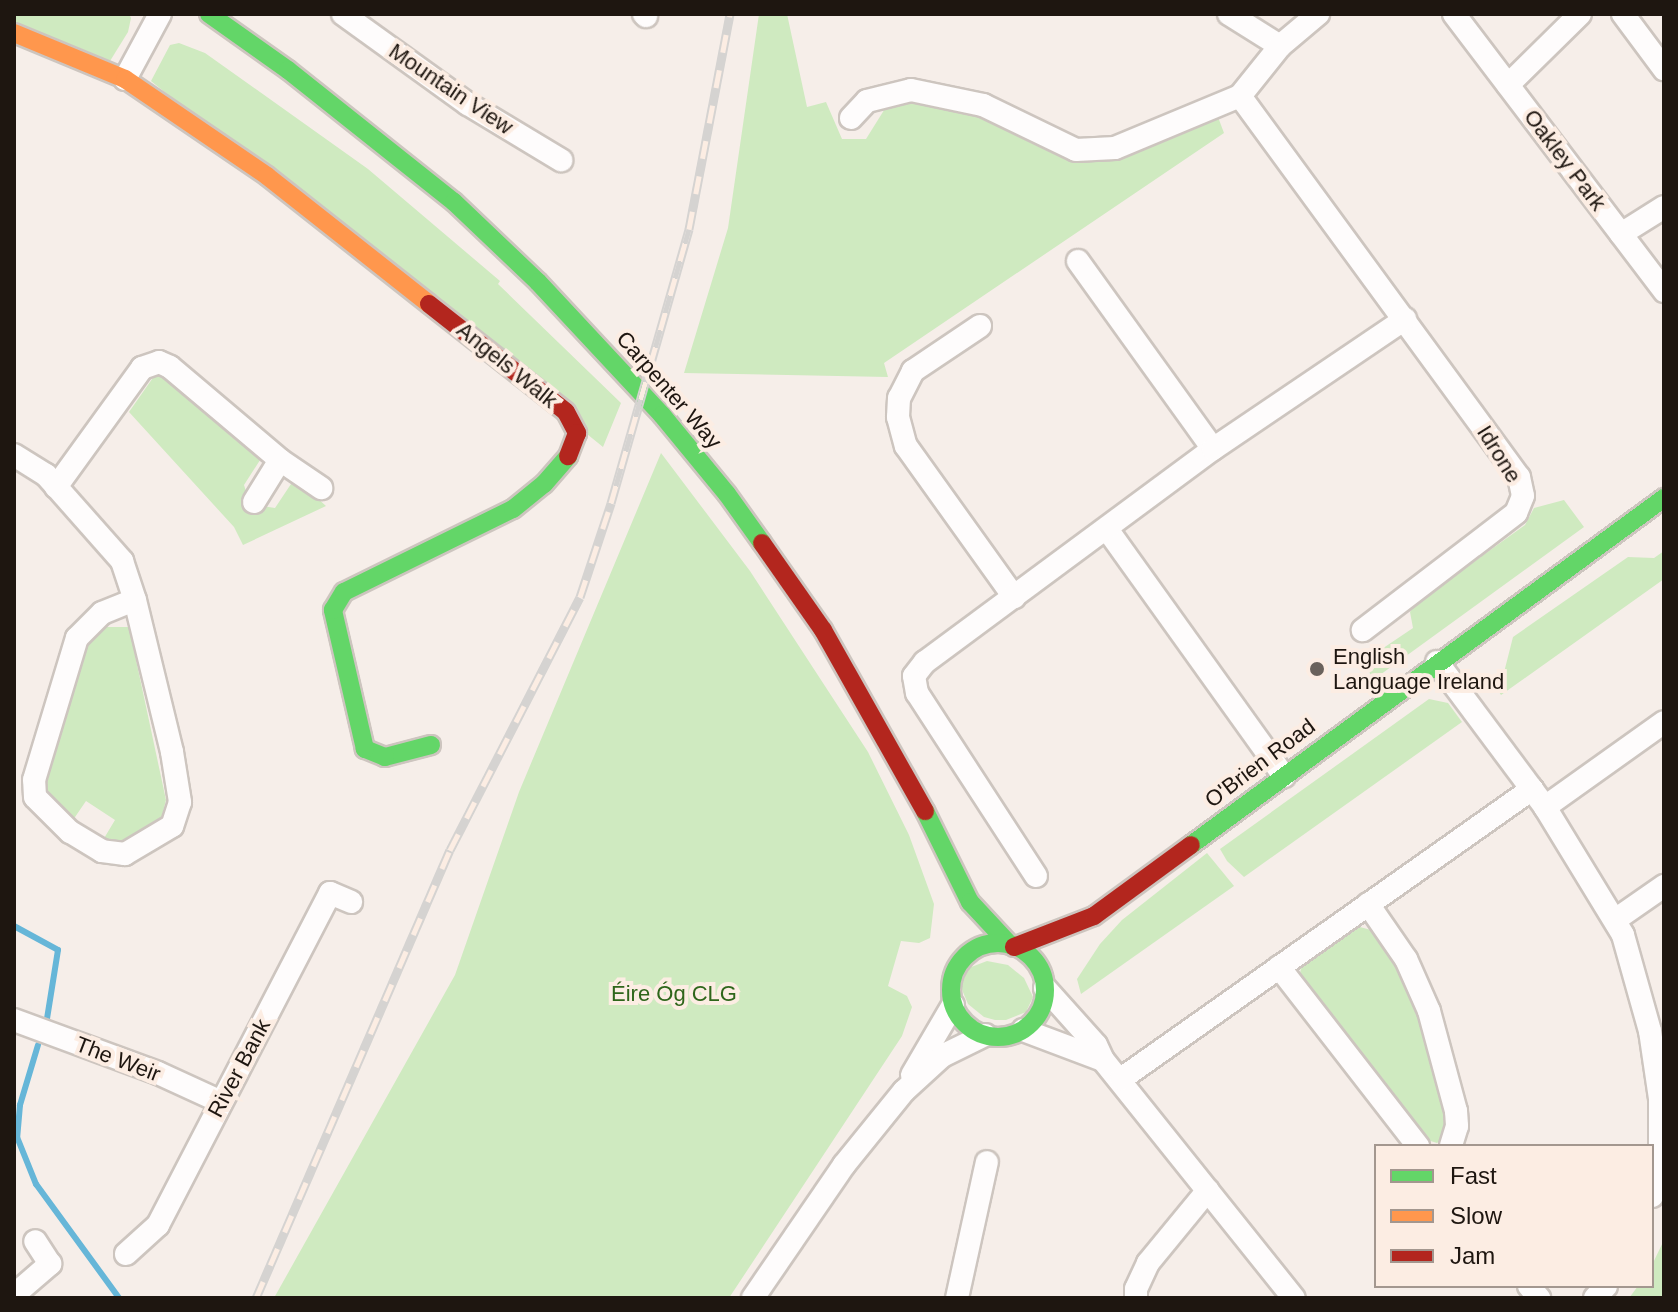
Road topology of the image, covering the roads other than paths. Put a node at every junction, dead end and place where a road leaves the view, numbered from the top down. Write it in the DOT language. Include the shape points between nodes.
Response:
graph roads {
  1 [pos="160,14"];
  2 [pos="209,14"];
  3 [pos="343,14"];
  4 [pos="1229,14"];
  5 [pos="1318,14"];
  6 [pos="1454,14"];
  7 [pos="1580,14"];
  8 [pos="1623,14"];
  9 [pos="14,33"];
  10 [pos="1289,39"];
  11 [pos="1664,69"];
  12 [pos="125,79"];
  13 [pos="1508,85"];
  14 [pos="1240,96"];
  15 [pos="851,118"];
  16 [pos="561,160"];
  17 [pos="1664,207"];
  18 [pos="1621,234"];
  19 [pos="1078,261"];
  20 [pos="1664,291"];
  21 [pos="1405,319"];
  22 [pos="980,326"];
  23 [pos="1213,449"];
  24 [pos="14,455"];
  25 [pos="280,460"];
  26 [pos="56,487"];
  27 [pos="321,488"];
  28 [pos="1664,498"];
  29 [pos="254,502"];
  30 [pos="1107,529"];
  31 [pos="1014,597"];
  32 [pos="135,600"];
  33 [pos="1363,630"];
  34 [pos="1437,662"];
  35 [pos="1664,722"];
  36 [pos="431,745"];
  37 [pos="1284,776"];
  38 [pos="1532,789"];
  39 [pos="1545,807"];
  40 [pos="1036,876"];
  41 [pos="1664,886"];
  42 [pos="351,902"];
  43 [pos="970,902"];
  44 [pos="1368,904"];
  45 [pos="1615,920"];
  46 [pos="1078,924"];
  47 [pos="1012,946"];
  48 [pos="959,964"];
  49 [pos="1279,967"];
  50 [pos="1044,986"];
  51 [pos="953,1005"];
  52 [pos="14,1020"];
  53 [pos="1023,1030"];
  54 [pos="985,1035"];
  55 [pos="1659,1053"];
  56 [pos="1103,1060"];
  57 [pos="1121,1079"];
  58 [pos="904,1091"];
  59 [pos="221,1102"];
  60 [pos="1416,1144"];
  61 [pos="1452,1144"];
  62 [pos="987,1162"];
  63 [pos="1654,1188"];
  64 [pos="1208,1190"];
  65 [pos="35,1241"];
  66 [pos="126,1254"];
  67 [pos="14,1295"];
  68 [pos="753,1298"];
  69 [pos="957,1298"];
  70 [pos="1136,1298"];
  71 [pos="1294,1298"];
  1 -- 12 [label="street"];
  2 -- 43 [label="street, Carpenter Way" via="454,202 538,282 662,415 727,494 823,630 880,726"];
  3 -- 16 [label="street, Mountain View" via="468,104"];
  4 -- 10 [label="street"];
  5 -- 10 [label="street"];
  6 -- 13 [label="street, Oakley Park"];
  7 -- 13 [label="street"];
  8 -- 11 [label="street"];
  9 -- 12 [label="street, Angels Walk"];
  10 -- 14 [label="street"];
  12 -- 36 [label="street, Angels Walk" via="370,254 566,412 577,433 568,455 544,484 513,509 344,592 333,610 365,749 385,757"];
  13 -- 18 [label="street, Oakley Park"];
  14 -- 15 [label="street" via="1115,148 1076,150 983,105 911,90 867,101"];
  14 -- 21 [label="street, Idrone"];
  17 -- 18 [label="street"];
  18 -- 20 [label="street, Oakley Park"];
  19 -- 23 [label="street"];
  21 -- 23 [label="street"];
  21 -- 33 [label="street, Idrone" via="1519,477 1523,496 1516,513"];
  22 -- 31 [label="street" via="913,371 899,398 898,417 906,446"];
  23 -- 30 [label="street"];
  24 -- 26 [label="street"];
  25 -- 26 [label="street" via="159,362 142,368"];
  25 -- 27 [label="street"];
  25 -- 29 [label="street"];
  26 -- 32 [label="street" via="122,561"];
  28 -- 34 [label="street, O'Brien Road"];
  30 -- 31 [label="street"];
  30 -- 37 [label="street"];
  31 -- 40 [label="street" via="925,662 914,676 917,693"];
  32 -- 32 [label="street" via="180,802 172,826 125,854 102,851 70,832 35,797 34,780 77,638 102,613"];
  34 -- 37 [label="street, O'Brien Road"];
  34 -- 38 [label="street"];
  35 -- 39 [label="street"];
  37 -- 46 [label="street, O'Brien Road"];
  38 -- 39 [label="street"];
  38 -- 44 [label="street"];
  39 -- 45 [label="street"];
  41 -- 45 [label="street"];
  42 -- 59 [label="street, River Bank" via="330,893"];
  43 -- 47 [label="street, Carpenter Way"];
  43 -- 48 [label="street"];
  44 -- 49 [label="street"];
  44 -- 61 [label="street" via="1406,959 1429,1011 1456,1111"];
  45 -- 55 [label="street"];
  46 -- 47 [label="street, O'Brien Road"];
  46 -- 50 [label="street, O'Brien Road"];
  47 -- 48 [label="street" via="976,949"];
  47 -- 50 [label="street" via="1034,961"];
  48 -- 51 [label="street" via="952,980"];
  49 -- 57 [label="street"];
  49 -- 60 [label="street"];
  50 -- 53 [label="street" via="1039,1012"];
  50 -- 56 [label="street"];
  51 -- 54 [label="street" via="965,1024"];
  51 -- 58 [label="street"];
  52 -- 59 [label="street, The Weir"];
  53 -- 54 [label="street" via="1004,1037"];
  53 -- 56 [label="street"];
  54 -- 58 [label="street" via="942,1056"];
  55 -- 63 [label="street" via="1660,1164"];
  56 -- 57 [label="street"];
  57 -- 64 [label="street"];
  58 -- 68 [label="street" via="844,1165"];
  59 -- 66 [label="street, River Bank" via="158,1225"];
  62 -- 69 [label="street"];
  64 -- 70 [label="street" via="1148,1263"];
  64 -- 71 [label="street"];
  65 -- 67 [label="street" via="50,1264"];
}
